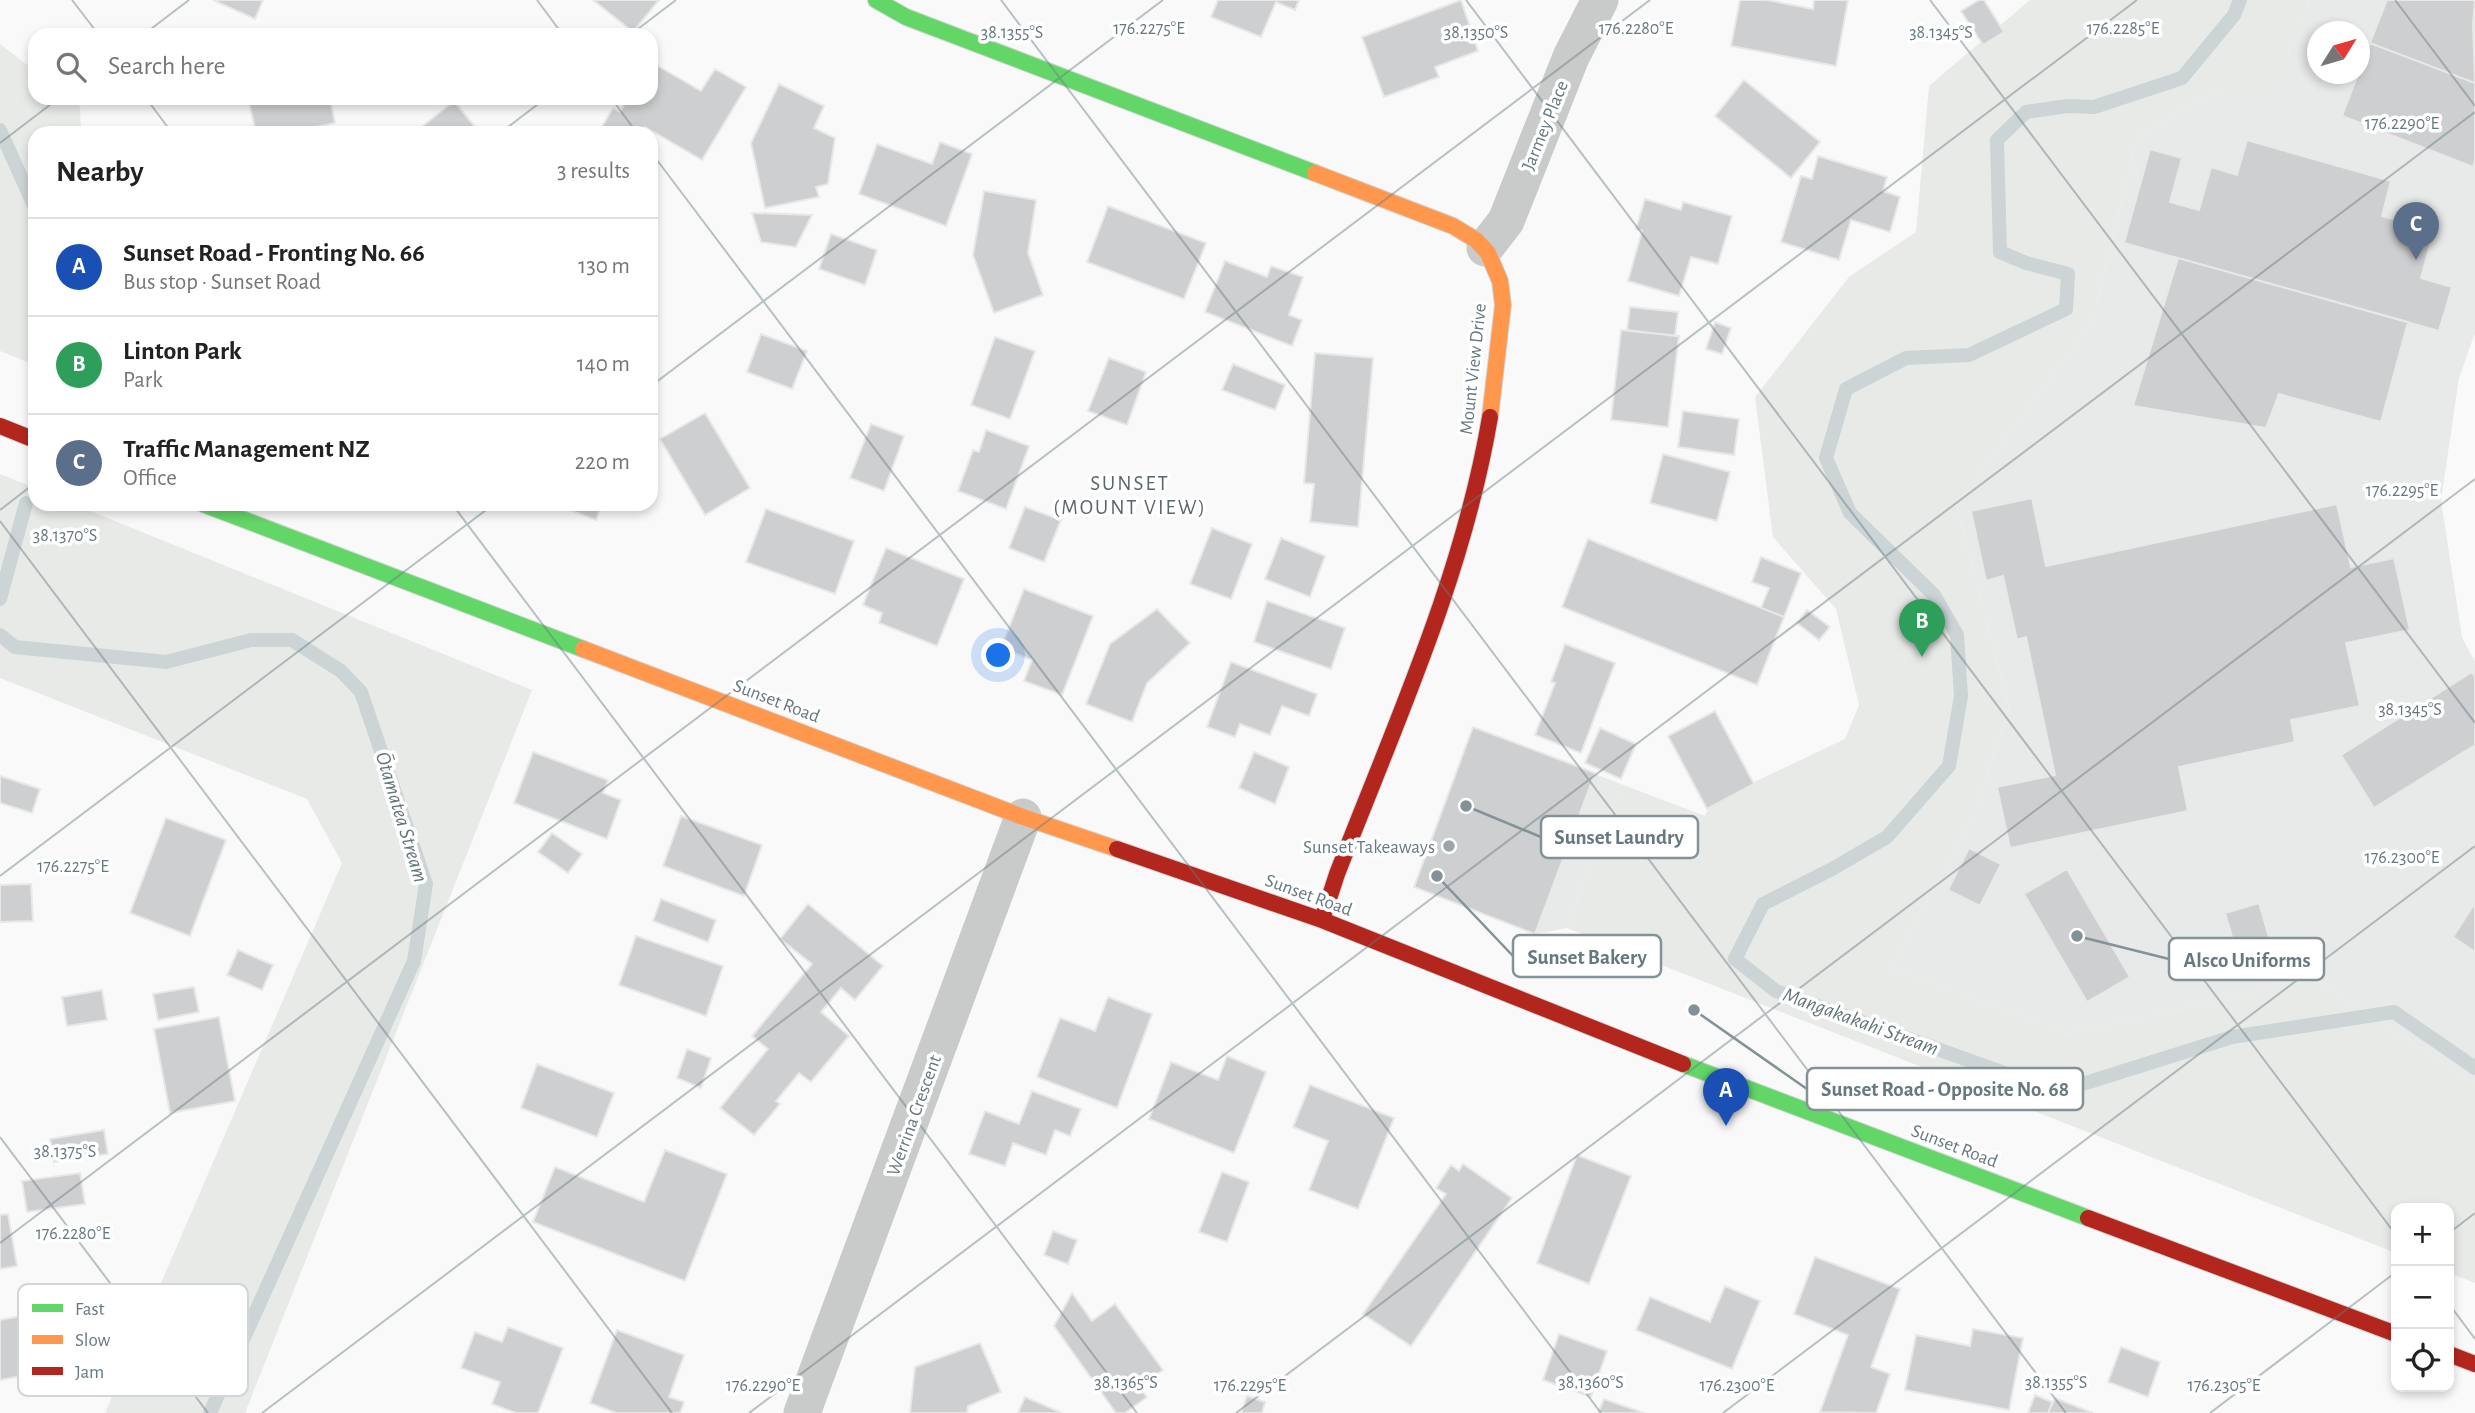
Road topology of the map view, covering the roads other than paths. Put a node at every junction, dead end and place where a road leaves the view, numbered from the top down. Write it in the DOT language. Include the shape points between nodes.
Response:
graph roads {
  1 [pos="876,0"];
  2 [pos="1601,0"];
  3 [pos="1485,248"];
  4 [pos="0,426"];
  5 [pos="28,437"];
  6 [pos="222,511"];
  7 [pos="1023,817"];
  8 [pos="1322,920"];
  9 [pos="2391,1332"];
  10 [pos="2454,1356"];
  11 [pos="2475,1364"];
  12 [pos="802,1413"];
  1 -- 3 [label="main road" via="906,17 1444,222"];
  2 -- 3 [label="street, Jarmey Place" via="1571,57 1506,221"];
  3 -- 8 [label="main road, Mount View Drive" via="1498,272 1502,329 1481,466 1451,575"];
  4 -- 5 [label="main road"];
  6 -- 7 [label="main road, Sunset Road"];
  7 -- 8 [label="main road, Sunset Road"];
  7 -- 12 [label="street, Werrina Crescent"];
  8 -- 9 [label="main road, Sunset Road" via="1684,1065"];
  10 -- 11 [label="main road"];
}
